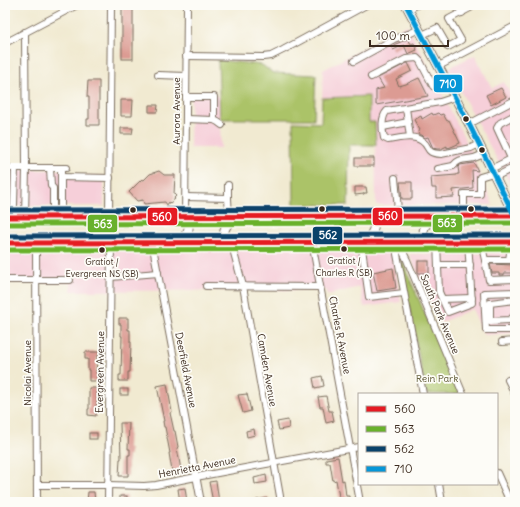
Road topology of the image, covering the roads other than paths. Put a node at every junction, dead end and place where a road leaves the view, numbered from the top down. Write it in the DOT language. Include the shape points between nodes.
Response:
graph roads {
  1 [pos="77,5"];
  2 [pos="111,5"];
  3 [pos="187,5"];
  4 [pos="366,5"];
  5 [pos="417,5"];
  6 [pos="458,5"];
  7 [pos="469,5"];
  8 [pos="408,7"];
  9 [pos="462,13"];
  10 [pos="515,26"];
  11 [pos="25,32"];
  12 [pos="421,32"];
  13 [pos="5,43"];
  14 [pos="433,54"];
  15 [pos="186,56"];
  16 [pos="354,61"];
  17 [pos="420,61"];
  18 [pos="439,66"];
  19 [pos="158,75"];
  20 [pos="186,76"];
  21 [pos="371,77"];
  22 [pos="446,79"];
  23 [pos="186,97"];
  24 [pos="455,97"];
  25 [pos="515,101"];
  26 [pos="406,108"];
  27 [pos="515,116"];
  28 [pos="186,119"];
  29 [pos="214,120"];
  30 [pos="408,122"];
  31 [pos="469,124"];
  32 [pos="222,125"];
  33 [pos="383,127"];
  34 [pos="410,137"];
  35 [pos="479,144"];
  36 [pos="484,154"];
  37 [pos="514,163"];
  38 [pos="5,168"];
  39 [pos="15,168"];
  40 [pos="26,168"];
  41 [pos="50,168"];
  42 [pos="438,169"];
  43 [pos="493,173"];
  44 [pos="61,177"];
  45 [pos="110,178"];
  46 [pos="395,178"];
  47 [pos="228,185"];
  48 [pos="186,198"];
  49 [pos="228,198"];
  50 [pos="25,202"];
  51 [pos="370,216"];
  52 [pos="398,216"];
  53 [pos="436,216"];
  54 [pos="464,216"];
  55 [pos="5,217"];
  56 [pos="25,217"];
  57 [pos="57,217"];
  58 [pos="109,217"];
  59 [pos="186,217"];
  60 [pos="233,217"];
  61 [pos="515,217"];
  62 [pos="152,242"];
  63 [pos="177,242"];
  64 [pos="230,242"];
  65 [pos="314,242"];
  66 [pos="362,242"];
  67 [pos="398,242"];
  68 [pos="426,242"];
  69 [pos="437,242"];
  70 [pos="468,242"];
  71 [pos="481,242"];
  72 [pos="514,242"];
  73 [pos="5,243"];
  74 [pos="36,243"];
  75 [pos="112,243"];
  76 [pos="486,260"];
  77 [pos="512,260"];
  78 [pos="438,265"];
  79 [pos="470,265"];
  80 [pos="158,273"];
  81 [pos="111,277"];
  82 [pos="5,280"];
  83 [pos="36,280"];
  84 [pos="70,280"];
  85 [pos="515,280"];
  86 [pos="206,286"];
  87 [pos="242,286"];
  88 [pos="320,286"];
  89 [pos="515,292"];
  90 [pos="404,293"];
  91 [pos="472,298"];
  92 [pos="442,299"];
  93 [pos="515,300"];
  94 [pos="515,315"];
  95 [pos="515,330"];
  96 [pos="515,341"];
  97 [pos="502,342"];
  98 [pos="508,380"];
  99 [pos="423,393"];
  100 [pos="463,393"];
  101 [pos="515,394"];
  102 [pos="358,447"];
  103 [pos="351,448"];
  104 [pos="273,463"];
  105 [pos="498,475"];
  106 [pos="196,477"];
  107 [pos="38,485"];
  108 [pos="108,485"];
  109 [pos="439,485"];
  110 [pos="37,502"];
  111 [pos="108,502"];
  112 [pos="201,502"];
  113 [pos="280,502"];
  114 [pos="360,502"];
  115 [pos="442,502"];
  116 [pos="510,502"];
  1 -- 11 [label="street"];
  2 -- 45 [label="street"];
  3 -- 15 [label="street, Aurora Avenue"];
  4 -- 15 [label="street" via="270,56"];
  5 -- 8 [label="street"];
  6 -- 9 [label="street"];
  7 -- 9 [label="street" via="470,8"];
  8 -- 12 [label="main road"];
  9 -- 12 [label="street" via="449,19 460,40 448,47 437,28"];
  10 -- 18 [label="street"];
  11 -- 13 [label="street"];
  11 -- 40 [label="street"];
  12 -- 14 [label="main road"];
  12 -- 16 [label="street" via="394,39"];
  14 -- 17 [label="street"];
  14 -- 18 [label="main road"];
  15 -- 20 [label="street, Aurora Avenue"];
  17 -- 21 [label="street" via="417,58 406,59"];
  17 -- 22 [label="street" via="433,86"];
  18 -- 22 [label="main road"];
  19 -- 20 [label="street"];
  20 -- 23 [label="street, Aurora Avenue"];
  22 -- 24 [label="main road"];
  23 -- 28 [label="street, Aurora Avenue"];
  23 -- 29 [label="street" via="214,97"];
  24 -- 26 [label="street"];
  24 -- 31 [label="main road"];
  25 -- 31 [label="street"];
  26 -- 30 [label="street"];
  26 -- 33 [label="street" via="385,112"];
  27 -- 37 [label="street" via="500,123 497,128"];
  28 -- 29 [label="street"];
  28 -- 48 [label="street, Aurora Avenue"];
  29 -- 32 [label="street"];
  30 -- 33 [label="street"];
  30 -- 34 [label="street"];
  31 -- 35 [label="main road"];
  33 -- 34 [label="street" via="384,137 388,140"];
  34 -- 35 [label="street" via="421,140 436,154 471,148"];
  35 -- 36 [label="main road"];
  36 -- 42 [label="street"];
  36 -- 43 [label="main road"];
  37 -- 43 [label="street"];
  38 -- 39 [label="street"];
  39 -- 40 [label="street"];
  39 -- 50 [label="street" via="14,203"];
  40 -- 41 [label="street"];
  40 -- 50 [label="street"];
  41 -- 44 [label="street" via="63,168"];
  41 -- 57 [label="street"];
  43 -- 54 [label="street" via="480,177 480,194 464,194"];
  43 -- 61 [label="main road"];
  44 -- 45 [label="street"];
  44 -- 57 [label="street"];
  45 -- 58 [label="street"];
  46 -- 52 [label="street"];
  47 -- 49 [label="street"];
  48 -- 49 [label="street"];
  48 -- 59 [label="street, Aurora Avenue"];
  49 -- 60 [label="street"];
  50 -- 56 [label="street"];
  51 -- 52 [label="main road"];
  51 -- 60 [label="main road"];
  51 -- 66 [label="main road" via="374,228"];
  52 -- 53 [label="main road"];
  53 -- 54 [label="main road"];
  53 -- 68 [label="main road" via="424,228"];
  54 -- 61 [label="main road"];
  55 -- 56 [label="main road"];
  56 -- 57 [label="main road"];
  57 -- 58 [label="main road"];
  58 -- 59 [label="main road"];
  59 -- 60 [label="main road"];
  59 -- 63 [label="main road" via="189,229"];
  60 -- 64 [label="main road" via="224,230 224,236"];
  62 -- 63 [label="main road"];
  62 -- 75 [label="main road"];
  62 -- 80 [label="street, Deerfield Avenue"];
  63 -- 64 [label="main road"];
  64 -- 65 [label="main road"];
  64 -- 87 [label="street, Camden Avenue"];
  65 -- 66 [label="main road"];
  65 -- 88 [label="street, Charles R Avenue"];
  66 -- 67 [label="main road"];
  66 -- 90 [label="street" via="369,297"];
  67 -- 68 [label="main road"];
  67 -- 90 [label="street" via="397,254"];
  67 -- 100 [label="street, South Park Avenue"];
  68 -- 69 [label="main road"];
  69 -- 70 [label="main road"];
  69 -- 78 [label="street"];
  70 -- 71 [label="main road"];
  70 -- 79 [label="street"];
  71 -- 72 [label="main road"];
  71 -- 76 [label="street"];
  72 -- 77 [label="street" via="510,253"];
  73 -- 74 [label="main road"];
  74 -- 75 [label="main road"];
  74 -- 83 [label="street, Nicolai Avenue"];
  75 -- 81 [label="street, Evergreen Avenue"];
  76 -- 77 [label="street"];
  76 -- 85 [label="street" via="489,280"];
  78 -- 79 [label="street"];
  78 -- 92 [label="street" via="439,292"];
  79 -- 91 [label="street"];
  80 -- 81 [label="street"];
  80 -- 106 [label="street, Deerfield Avenue"];
  81 -- 108 [label="street, Evergreen Avenue"];
  82 -- 83 [label="street"];
  83 -- 84 [label="street"];
  83 -- 107 [label="street, Nicolai Avenue"];
  86 -- 87 [label="street"];
  87 -- 88 [label="street"];
  87 -- 104 [label="street, Camden Avenue"];
  88 -- 103 [label="street, Charles R Avenue"];
  89 -- 95 [label="street" via="484,293 486,330"];
  90 -- 99 [label="street"];
  91 -- 92 [label="street"];
  91 -- 92 [label="street" via="472,303 448,312"];
  93 -- 94 [label="street" via="490,302 490,321 510,320"];
  96 -- 97 [label="street"];
  98 -- 101 [label="street"];
  102 -- 103 [label="street, Henrietta Avenue"];
  103 -- 104 [label="street, Henrietta Avenue"];
  103 -- 114 [label="street, Charles R Avenue"];
  104 -- 106 [label="street, Henrietta Avenue"];
  104 -- 113 [label="street, Camden Avenue"];
  105 -- 116 [label="street"];
  106 -- 108 [label="street, Henrietta Avenue" via="156,486"];
  106 -- 112 [label="street, Deerfield Avenue"];
  107 -- 108 [label="street, Henrietta Avenue"];
  107 -- 110 [label="street, Nicolai Avenue"];
  108 -- 111 [label="street, Evergreen Avenue"];
  109 -- 115 [label="street"];
}
